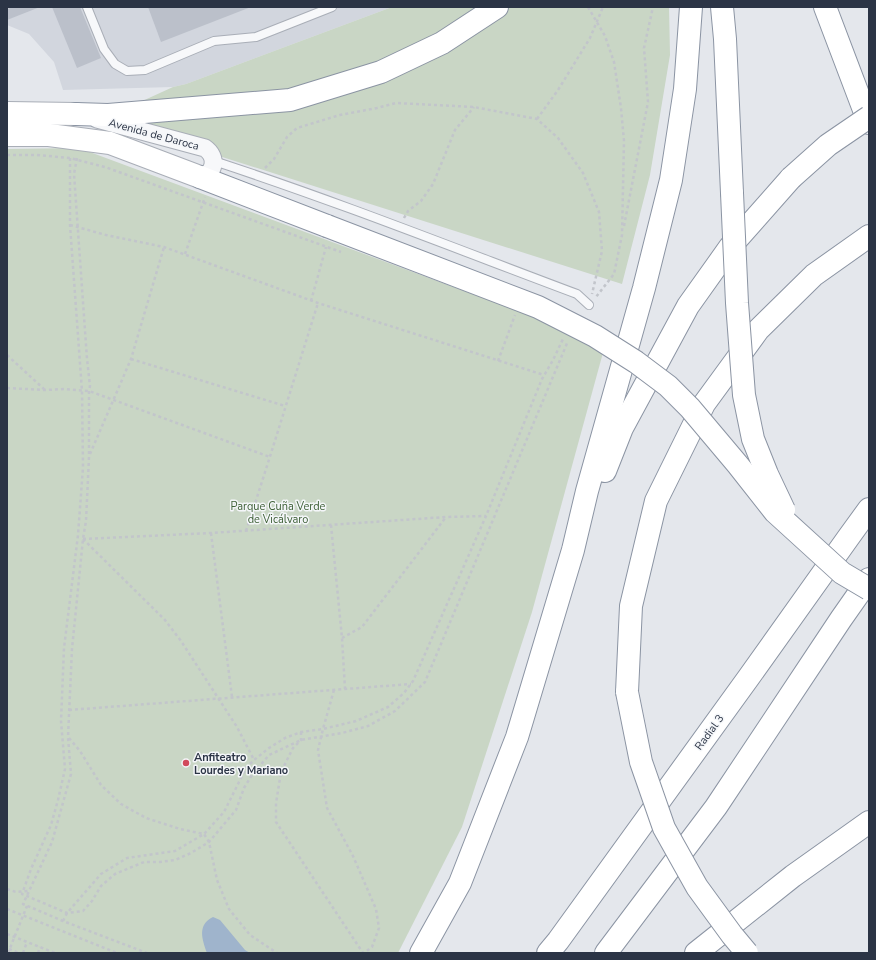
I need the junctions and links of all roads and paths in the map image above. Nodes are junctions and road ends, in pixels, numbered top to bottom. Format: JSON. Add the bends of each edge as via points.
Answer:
{"nodes":[{"id":1,"x":87,"y":7,"type":"edge"},
{"id":2,"x":332,"y":7,"type":"edge"},
{"id":3,"x":497,"y":7,"type":"edge"},
{"id":4,"x":588,"y":7,"type":"edge"},
{"id":5,"x":603,"y":7,"type":"edge"},
{"id":6,"x":653,"y":7,"type":"edge"},
{"id":7,"x":691,"y":7,"type":"edge"},
{"id":8,"x":722,"y":7,"type":"edge"},
{"id":9,"x":825,"y":7,"type":"edge"},
{"id":10,"x":597,"y":22,"type":"junction"},
{"id":11,"x":474,"y":107,"type":"junction"},
{"id":12,"x":7,"y":113,"type":"edge"},
{"id":13,"x":76,"y":114,"type":"junction"},
{"id":14,"x":869,"y":117,"type":"edge"},
{"id":15,"x":537,"y":119,"type":"junction"},
{"id":16,"x":869,"y":123,"type":"edge"},
{"id":17,"x":7,"y":135,"type":"edge"},
{"id":18,"x":7,"y":155,"type":"edge"},
{"id":19,"x":78,"y":155,"type":"dead end"},
{"id":20,"x":70,"y":158,"type":"junction"},
{"id":21,"x":77,"y":160,"type":"junction"},
{"id":22,"x":259,"y":176,"type":"junction"},
{"id":23,"x":206,"y":178,"type":"junction"},
{"id":24,"x":202,"y":202,"type":"junction"},
{"id":25,"x":70,"y":225,"type":"junction"},
{"id":26,"x":78,"y":227,"type":"junction"},
{"id":27,"x":399,"y":227,"type":"junction"},
{"id":28,"x":622,"y":235,"type":"junction"},
{"id":29,"x":869,"y":236,"type":"edge"},
{"id":30,"x":327,"y":237,"type":"junction"},
{"id":31,"x":164,"y":247,"type":"junction"},
{"id":32,"x":185,"y":254,"type":"junction"},
{"id":33,"x":311,"y":301,"type":"junction"},
{"id":34,"x":318,"y":303,"type":"junction"},
{"id":35,"x":589,"y":305,"type":"junction"},
{"id":36,"x":522,"y":317,"type":"dead end"},
{"id":37,"x":566,"y":333,"type":"dead end"},
{"id":38,"x":570,"y":335,"type":"dead end"},
{"id":39,"x":7,"y":355,"type":"edge"},
{"id":40,"x":131,"y":359,"type":"junction"},
{"id":41,"x":498,"y":361,"type":"junction"},
{"id":42,"x":544,"y":375,"type":"junction"},
{"id":43,"x":7,"y":388,"type":"edge"},
{"id":44,"x":45,"y":390,"type":"junction"},
{"id":45,"x":82,"y":391,"type":"junction"},
{"id":46,"x":89,"y":391,"type":"junction"},
{"id":47,"x":113,"y":400,"type":"junction"},
{"id":48,"x":285,"y":406,"type":"junction"},
{"id":49,"x":89,"y":457,"type":"junction"},
{"id":50,"x":270,"y":457,"type":"junction"},
{"id":51,"x":869,"y":509,"type":"edge"},
{"id":52,"x":486,"y":516,"type":"junction"},
{"id":53,"x":446,"y":517,"type":"junction"},
{"id":54,"x":331,"y":525,"type":"junction"},
{"id":55,"x":246,"y":531,"type":"junction"},
{"id":56,"x":211,"y":533,"type":"junction"},
{"id":57,"x":83,"y":539,"type":"junction"},
{"id":58,"x":806,"y":540,"type":"junction"},
{"id":59,"x":572,"y":550,"type":"junction"},
{"id":60,"x":869,"y":580,"type":"edge"},
{"id":61,"x":869,"y":589,"type":"edge"},
{"id":62,"x":342,"y":638,"type":"junction"},
{"id":63,"x":412,"y":684,"type":"junction"},
{"id":64,"x":334,"y":690,"type":"junction"},
{"id":65,"x":345,"y":690,"type":"junction"},
{"id":66,"x":218,"y":698,"type":"junction"},
{"id":67,"x":232,"y":698,"type":"junction"},
{"id":68,"x":69,"y":710,"type":"junction"},
{"id":69,"x":323,"y":729,"type":"junction"},
{"id":70,"x":301,"y":732,"type":"junction"},
{"id":71,"x":321,"y":736,"type":"junction"},
{"id":72,"x":68,"y":737,"type":"junction"},
{"id":73,"x":301,"y":740,"type":"junction"},
{"id":74,"x":254,"y":760,"type":"junction"},
{"id":75,"x":869,"y":822,"type":"edge"},
{"id":76,"x":204,"y":834,"type":"junction"},
{"id":77,"x":209,"y":842,"type":"junction"},
{"id":78,"x":7,"y":889,"type":"edge"},
{"id":79,"x":29,"y":891,"type":"junction"},
{"id":80,"x":22,"y":892,"type":"junction"},
{"id":81,"x":27,"y":896,"type":"junction"},
{"id":82,"x":27,"y":906,"type":"junction"},
{"id":83,"x":7,"y":909,"type":"edge"},
{"id":84,"x":67,"y":913,"type":"junction"},
{"id":85,"x":23,"y":916,"type":"junction"},
{"id":86,"x":63,"y":920,"type":"junction"},
{"id":87,"x":7,"y":934,"type":"edge"},
{"id":88,"x":14,"y":937,"type":"junction"},
{"id":89,"x":27,"y":942,"type":"junction"},
{"id":90,"x":40,"y":947,"type":"junction"},
{"id":91,"x":9,"y":949,"type":"junction"},
{"id":92,"x":8,"y":953,"type":"edge"},
{"id":93,"x":19,"y":953,"type":"edge"},
{"id":94,"x":23,"y":953,"type":"edge"},
{"id":95,"x":38,"y":953,"type":"edge"},
{"id":96,"x":54,"y":953,"type":"edge"},
{"id":97,"x":117,"y":953,"type":"edge"},
{"id":98,"x":147,"y":953,"type":"edge"},
{"id":99,"x":277,"y":953,"type":"edge"},
{"id":100,"x":364,"y":953,"type":"edge"},
{"id":101,"x":421,"y":953,"type":"edge"},
{"id":102,"x":548,"y":953,"type":"edge"},
{"id":103,"x":606,"y":953,"type":"edge"},
{"id":104,"x":696,"y":953,"type":"edge"},
{"id":105,"x":747,"y":953,"type":"edge"}],
"edges":[{"from":1,"to":2,"type":"lane","via":[[104,49],[115,64],[127,71],[145,70],[214,41],[256,37]]},
{"from":3,"to":13,"type":"main road","via":[[442,43],[381,72],[290,100],[108,115]]},
{"from":4,"to":10,"type":"path"},
{"from":5,"to":10,"type":"path"},
{"from":6,"to":28,"type":"path","via":[[644,48],[648,102]]},
{"from":7,"to":59,"type":"main road","via":[[685,89],[671,180]]},
{"from":8,"to":58,"type":"main road","bridge":true,"via":[[744,395],[753,439],[767,474],[782,508]]},
{"from":9,"to":16,"type":"main road"},
{"from":10,"to":15,"type":"path","via":[[558,90]]},
{"from":10,"to":28,"type":"path","via":[[614,62],[621,108],[624,141]]},
{"from":11,"to":15,"type":"path"},
{"from":11,"to":22,"type":"path","via":[[396,103],[340,115],[297,128],[287,137],[274,159]]},
{"from":11,"to":27,"type":"path","via":[[455,130],[433,184],[420,201],[408,211]]},
{"from":12,"to":13,"type":"main road","name":"Avenida de Daroca"},
{"from":13,"to":23,"type":"street","name":"Avenida de Daroca","via":[[205,148],[211,153]]},
{"from":14,"to":59,"type":"main road","bridge":true,"via":[[828,145],[791,178],[730,247],[688,306],[622,428]]},
{"from":15,"to":35,"type":"path","via":[[558,138],[583,172],[599,212],[602,251]]},
{"from":17,"to":23,"type":"main road","name":"Avenida de Daroca","via":[[49,135],[110,142]]},
{"from":18,"to":20,"type":"path"},
{"from":19,"to":21,"type":"path"},
{"from":20,"to":21,"type":"path"},
{"from":20,"to":25,"type":"path"},
{"from":21,"to":24,"type":"path","via":[[105,167]]},
{"from":21,"to":26,"type":"path","via":[[74,174]]},
{"from":22,"to":23,"type":"lane"},
{"from":22,"to":27,"type":"lane"},
{"from":23,"to":24,"type":"path"},
{"from":23,"to":30,"type":"main road"},
{"from":24,"to":30,"type":"path"},
{"from":24,"to":32,"type":"path"},
{"from":25,"to":26,"type":"path"},
{"from":25,"to":45,"type":"path"},
{"from":26,"to":31,"type":"path"},
{"from":26,"to":46,"type":"path"},
{"from":27,"to":35,"type":"lane","via":[[577,294]]},
{"from":28,"to":35,"type":"path","via":[[614,274]]},
{"from":29,"to":105,"type":"main road","bridge":true,"via":[[814,275],[758,330],[704,404],[656,501],[631,606],[627,692],[641,762],[664,828],[697,887]]},
{"from":30,"to":33,"type":"path"},
{"from":30,"to":58,"type":"main road","bridge":true,"via":[[538,307],[595,336],[668,386],[738,465],[774,512]]},
{"from":31,"to":32,"type":"path"},
{"from":31,"to":40,"type":"path"},
{"from":32,"to":33,"type":"path"},
{"from":33,"to":34,"type":"path"},
{"from":34,"to":41,"type":"path"},
{"from":34,"to":48,"type":"path"},
{"from":36,"to":41,"type":"path","via":[[515,315]]},
{"from":37,"to":42,"type":"path"},
{"from":38,"to":71,"type":"path","via":[[425,682],[395,711],[368,726]]},
{"from":39,"to":44,"type":"path"},
{"from":40,"to":47,"type":"path"},
{"from":40,"to":48,"type":"path"},
{"from":41,"to":42,"type":"path"},
{"from":42,"to":52,"type":"path"},
{"from":43,"to":44,"type":"path"},
{"from":44,"to":45,"type":"path"},
{"from":45,"to":46,"type":"path"},
{"from":45,"to":80,"type":"path","via":[[82,482],[64,648],[62,721],[65,769],[51,825]]},
{"from":46,"to":47,"type":"path"},
{"from":46,"to":49,"type":"path"},
{"from":47,"to":49,"type":"path"},
{"from":47,"to":50,"type":"path"},
{"from":48,"to":50,"type":"path"},
{"from":49,"to":57,"type":"path"},
{"from":50,"to":55,"type":"path"},
{"from":51,"to":102,"type":"main road","name":"Radial 3"},
{"from":52,"to":53,"type":"path"},
{"from":52,"to":63,"type":"path"},
{"from":53,"to":54,"type":"path"},
{"from":53,"to":62,"type":"path","via":[[362,627]]},
{"from":54,"to":55,"type":"path"},
{"from":54,"to":62,"type":"path"},
{"from":55,"to":56,"type":"path"},
{"from":56,"to":57,"type":"path"},
{"from":56,"to":67,"type":"path"},
{"from":57,"to":66,"type":"path","via":[[165,620]]},
{"from":57,"to":68,"type":"path"},
{"from":58,"to":61,"type":"main road","bridge":true,"via":[[842,573]]},
{"from":59,"to":101,"type":"main road","via":[[517,737],[460,882]]},
{"from":60,"to":103,"type":"main road","via":[[716,807]]},
{"from":62,"to":65,"type":"path"},
{"from":63,"to":65,"type":"path"},
{"from":63,"to":69,"type":"path","via":[[388,707],[356,722]]},
{"from":64,"to":65,"type":"path"},
{"from":64,"to":67,"type":"path"},
{"from":64,"to":69,"type":"path"},
{"from":66,"to":67,"type":"path"},
{"from":66,"to":68,"type":"path"},
{"from":66,"to":74,"type":"path"},
{"from":68,"to":72,"type":"path"},
{"from":69,"to":70,"type":"path"},
{"from":69,"to":71,"type":"path"},
{"from":70,"to":73,"type":"path"},
{"from":70,"to":74,"type":"path","via":[[285,738]]},
{"from":71,"to":73,"type":"path"},
{"from":71,"to":100,"type":"path","via":[[318,750],[327,808],[353,856],[376,909],[379,928],[372,947]]},
{"from":72,"to":76,"type":"path","via":[[101,785],[121,804],[146,818]]},
{"from":72,"to":79,"type":"path","via":[[71,774],[52,842]]},
{"from":73,"to":77,"type":"path","via":[[269,755],[244,788],[236,810]]},
{"from":73,"to":100,"type":"path","via":[[293,748],[281,772],[276,822]]},
{"from":74,"to":76,"type":"path","via":[[246,768],[224,812]]},
{"from":75,"to":104,"type":"main road","via":[[793,876]]},
{"from":76,"to":77,"type":"path"},
{"from":76,"to":84,"type":"path","via":[[175,851],[127,858],[101,874]]},
{"from":77,"to":84,"type":"path","via":[[175,860],[144,862],[115,874],[101,886],[83,911]]},
{"from":77,"to":99,"type":"path","via":[[217,880],[229,909],[250,935]]},
{"from":78,"to":80,"type":"path"},
{"from":79,"to":80,"type":"path"},
{"from":79,"to":81,"type":"path"},
{"from":80,"to":81,"type":"path"},
{"from":81,"to":82,"type":"path","via":[[23,904]]},
{"from":81,"to":84,"type":"path"},
{"from":82,"to":85,"type":"path"},
{"from":82,"to":86,"type":"path"},
{"from":83,"to":85,"type":"path"},
{"from":84,"to":86,"type":"path"},
{"from":85,"to":88,"type":"path"},
{"from":85,"to":97,"type":"path"},
{"from":86,"to":98,"type":"path"},
{"from":87,"to":88,"type":"path"},
{"from":88,"to":89,"type":"path"},
{"from":88,"to":91,"type":"path"},
{"from":89,"to":90,"type":"path"},
{"from":89,"to":94,"type":"path"},
{"from":90,"to":95,"type":"path"},
{"from":90,"to":96,"type":"path"},
{"from":91,"to":92,"type":"path"},
{"from":91,"to":93,"type":"path"}]}
